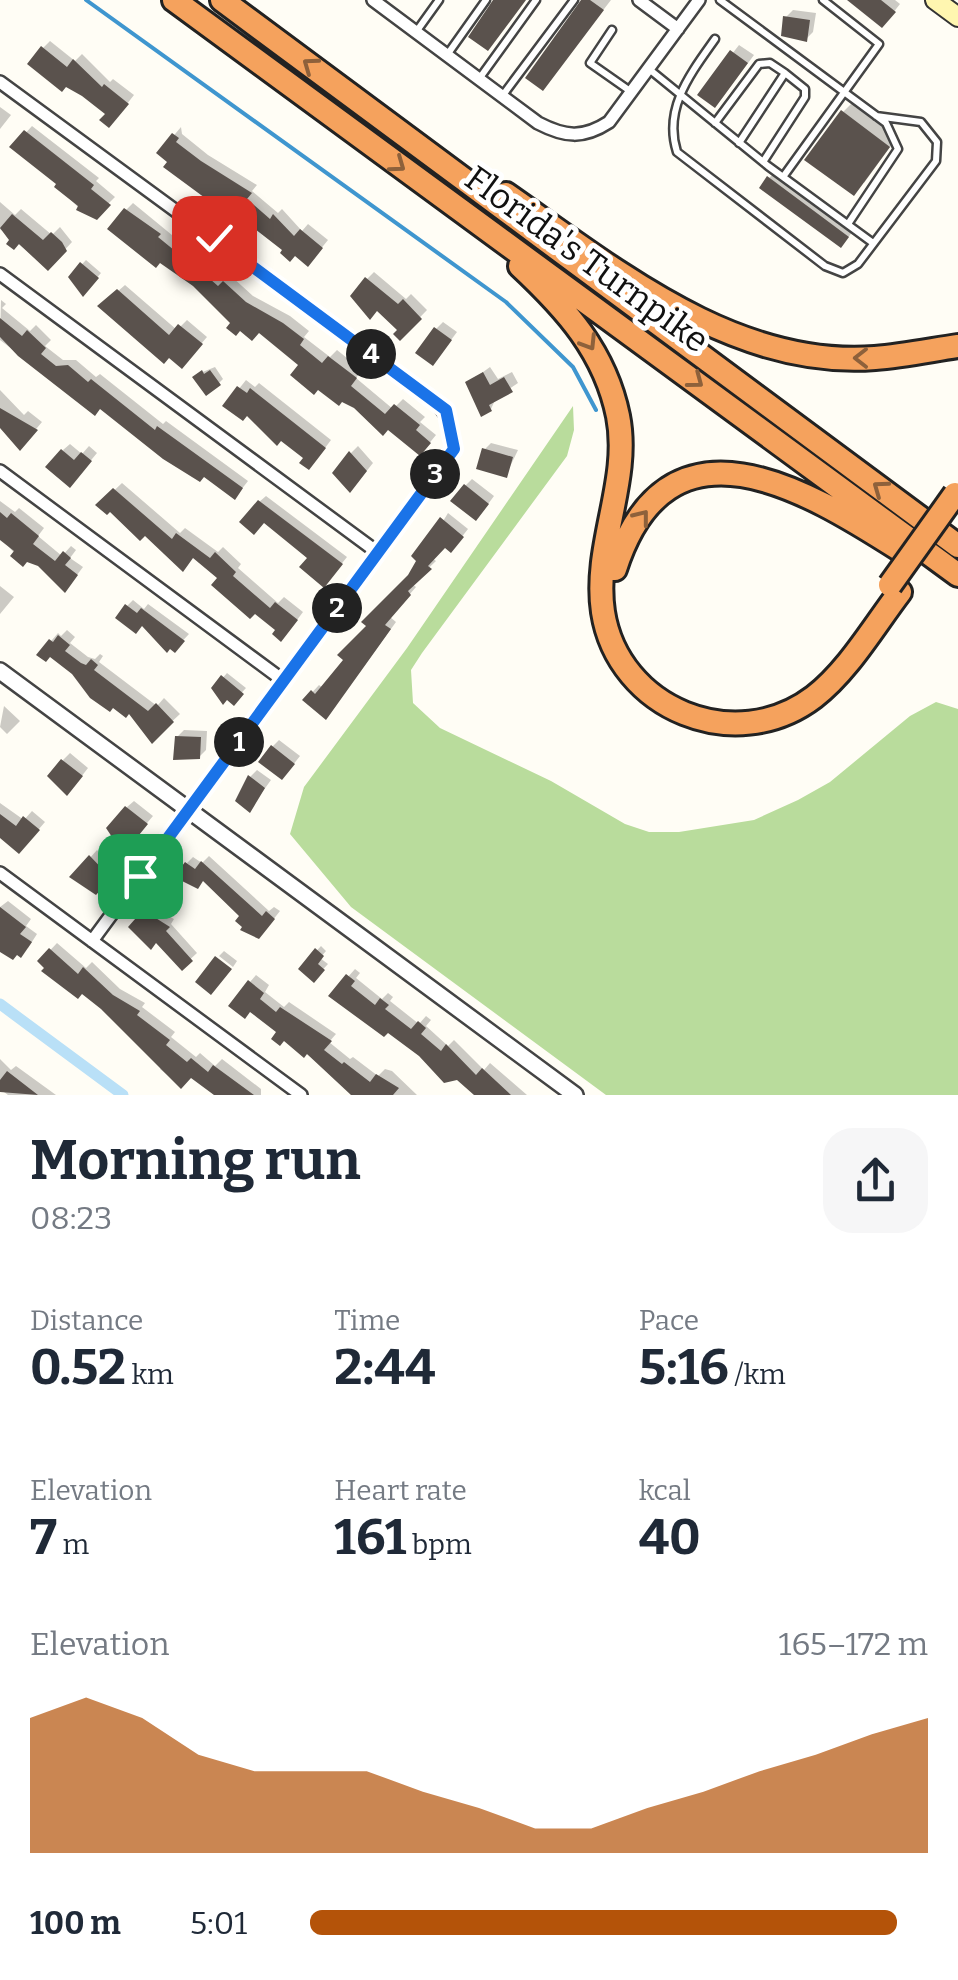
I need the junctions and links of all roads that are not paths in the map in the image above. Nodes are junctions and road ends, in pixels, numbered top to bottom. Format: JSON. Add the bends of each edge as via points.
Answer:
{"nodes":[{"id":1,"x":174,"y":0,"type":"edge"},
{"id":2,"x":222,"y":0,"type":"edge"},
{"id":3,"x":439,"y":0,"type":"edge"},
{"id":4,"x":486,"y":0,"type":"edge"},
{"id":5,"x":536,"y":0,"type":"edge"},
{"id":6,"x":574,"y":0,"type":"edge"},
{"id":7,"x":639,"y":0,"type":"edge"},
{"id":8,"x":700,"y":0,"type":"edge"},
{"id":9,"x":720,"y":0,"type":"edge"},
{"id":10,"x":823,"y":0,"type":"edge"},
{"id":11,"x":935,"y":0,"type":"edge"},
{"id":12,"x":379,"y":2,"type":"edge"},
{"id":13,"x":958,"y":17,"type":"edge"},
{"id":14,"x":678,"y":28,"type":"junction"},
{"id":15,"x":612,"y":30,"type":"dead end"},
{"id":16,"x":416,"y":32,"type":"junction"},
{"id":17,"x":716,"y":39,"type":"dead end"},
{"id":18,"x":447,"y":55,"type":"junction"},
{"id":19,"x":648,"y":68,"type":"junction"},
{"id":20,"x":785,"y":74,"type":"junction"},
{"id":21,"x":479,"y":79,"type":"junction"},
{"id":22,"x":0,"y":82,"type":"edge"},
{"id":23,"x":342,"y":89,"type":"junction"},
{"id":24,"x":631,"y":92,"type":"junction"},
{"id":25,"x":844,"y":92,"type":"junction"},
{"id":26,"x":678,"y":93,"type":"junction"},
{"id":27,"x":502,"y":96,"type":"junction"},
{"id":28,"x":876,"y":116,"type":"junction"},
{"id":29,"x":715,"y":124,"type":"junction"},
{"id":30,"x":738,"y":143,"type":"junction"},
{"id":31,"x":762,"y":162,"type":"junction"},
{"id":32,"x":783,"y":177,"type":"junction"},
{"id":33,"x":474,"y":222,"type":"junction"},
{"id":34,"x":848,"y":224,"type":"junction"},
{"id":35,"x":874,"y":243,"type":"junction"},
{"id":36,"x":0,"y":274,"type":"edge"},
{"id":37,"x":958,"y":346,"type":"edge"},
{"id":38,"x":0,"y":471,"type":"edge"},
{"id":39,"x":957,"y":499,"type":"edge"},
{"id":40,"x":958,"y":546,"type":"edge"},
{"id":41,"x":377,"y":552,"type":"junction"},
{"id":42,"x":958,"y":576,"type":"edge"},
{"id":43,"x":958,"y":587,"type":"edge"},
{"id":44,"x":895,"y":588,"type":"junction"},
{"id":45,"x":0,"y":671,"type":"edge"},
{"id":46,"x":284,"y":681,"type":"junction"},
{"id":47,"x":189,"y":810,"type":"junction"},
{"id":48,"x":0,"y":872,"type":"edge"},
{"id":49,"x":92,"y":941,"type":"junction"},
{"id":50,"x":301,"y":1095,"type":"edge"},
{"id":51,"x":575,"y":1095,"type":"edge"}],
"edges":[{"from":1,"to":33,"type":"highway","name":"Florida's Turnpike","one_way":true},
{"from":23,"to":2,"type":"highway","name":"Florida's Turnpike","one_way":true},
{"from":3,"to":16,"type":"lane"},
{"from":4,"to":18,"type":"lane"},
{"from":5,"to":21,"type":"lane"},
{"from":6,"to":27,"type":"lane"},
{"from":7,"to":14,"type":"street"},
{"from":8,"to":14,"type":"street"},
{"from":9,"to":25,"type":"lane"},
{"from":10,"to":25,"type":"lane","via":[[880,44]]},
{"from":11,"to":13,"type":"main road"},
{"from":12,"to":16,"type":"street"},
{"from":14,"to":19,"type":"street"},
{"from":15,"to":24,"type":"lane","via":[[590,62]]},
{"from":16,"to":18,"type":"street"},
{"from":17,"to":26,"type":"lane"},
{"from":18,"to":21,"type":"street"},
{"from":19,"to":24,"type":"street"},
{"from":19,"to":26,"type":"lane"},
{"from":20,"to":29,"type":"lane","via":[[760,64]]},
{"from":20,"to":30,"type":"lane"},
{"from":20,"to":31,"type":"lane","via":[[806,93]]},
{"from":21,"to":27,"type":"street"},
{"from":22,"to":41,"type":"street","via":[[446,410],[454,449]]},
{"from":37,"to":23,"type":"highway","one_way":true,"via":[[855,358],[812,355],[726,331],[644,290],[405,124]]},
{"from":40,"to":23,"type":"highway","name":"Florida's Turnpike","one_way":true},
{"from":24,"to":27,"type":"street","via":[[609,122],[589,135],[561,135]]},
{"from":25,"to":28,"type":"lane"},
{"from":25,"to":32,"type":"lane"},
{"from":26,"to":29,"type":"lane"},
{"from":26,"to":35,"type":"lane","via":[[676,152],[728,196],[843,272]]},
{"from":28,"to":34,"type":"lane","via":[[898,148]]},
{"from":28,"to":35,"type":"lane","via":[[921,122],[936,142],[936,161]]},
{"from":29,"to":30,"type":"lane"},
{"from":30,"to":31,"type":"lane"},
{"from":31,"to":32,"type":"lane"},
{"from":32,"to":34,"type":"lane"},
{"from":33,"to":42,"type":"highway","name":"Florida's Turnpike","one_way":true},
{"from":33,"to":44,"type":"highway","one_way":true,"via":[[574,320],[607,376],[622,451],[602,608],[625,668],[648,694],[718,724],[789,712],[833,678]]},
{"from":34,"to":35,"type":"lane"},
{"from":36,"to":41,"type":"street"},
{"from":38,"to":46,"type":"street"},
{"from":39,"to":44,"type":"highway","bridge":true},
{"from":41,"to":46,"type":"street"},
{"from":44,"to":43,"type":"highway","one_way":true,"via":[[802,691],[748,712],[710,710],[656,684],[620,634],[612,600],[613,575],[637,519],[674,488],[729,472],[809,495]]},
{"from":45,"to":47,"type":"street"},
{"from":46,"to":47,"type":"street"},
{"from":47,"to":49,"type":"street"},
{"from":47,"to":51,"type":"street"},
{"from":48,"to":49,"type":"street"},
{"from":49,"to":50,"type":"street"}]}
